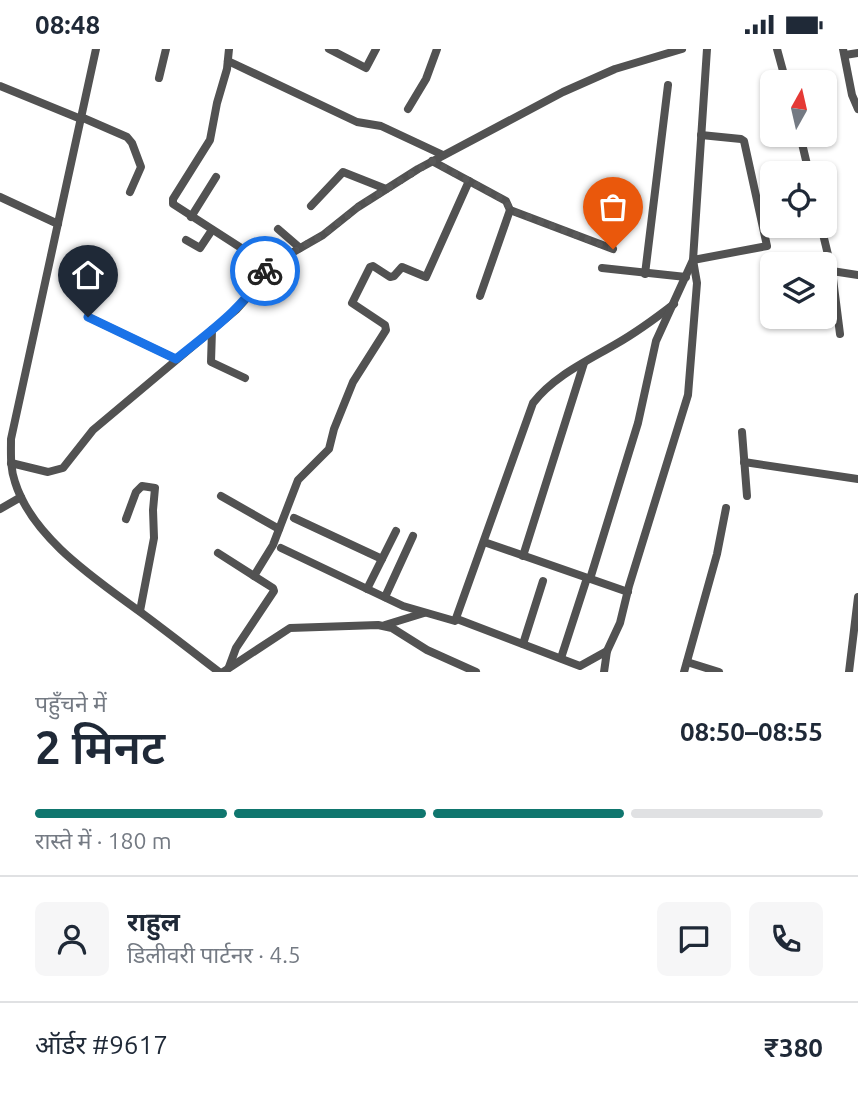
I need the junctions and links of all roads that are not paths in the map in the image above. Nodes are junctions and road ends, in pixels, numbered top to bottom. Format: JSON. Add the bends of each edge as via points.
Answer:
{"nodes":[{"id":1,"x":96,"y":49,"type":"edge"},
{"id":2,"x":166,"y":49,"type":"edge"},
{"id":3,"x":229,"y":49,"type":"edge"},
{"id":4,"x":376,"y":49,"type":"edge"},
{"id":5,"x":437,"y":49,"type":"edge"},
{"id":6,"x":682,"y":49,"type":"edge"},
{"id":7,"x":707,"y":49,"type":"edge"},
{"id":8,"x":777,"y":49,"type":"edge"},
{"id":9,"x":333,"y":50,"type":"edge"},
{"id":10,"x":844,"y":52,"type":"edge"},
{"id":11,"x":858,"y":53,"type":"edge"},
{"id":12,"x":228,"y":61,"type":"junction"},
{"id":13,"x":783,"y":70,"type":"edge"},
{"id":14,"x":159,"y":78,"type":"dead end"},
{"id":15,"x":668,"y":85,"type":"dead end"},
{"id":16,"x":0,"y":86,"type":"edge"},
{"id":17,"x":408,"y":109,"type":"dead end"},
{"id":18,"x":858,"y":109,"type":"edge"},
{"id":19,"x":81,"y":118,"type":"junction"},
{"id":20,"x":701,"y":135,"type":"junction"},
{"id":21,"x":443,"y":155,"type":"junction"},
{"id":22,"x":432,"y":161,"type":"junction"},
{"id":23,"x":216,"y":177,"type":"dead end"},
{"id":24,"x":470,"y":181,"type":"junction"},
{"id":25,"x":386,"y":189,"type":"junction"},
{"id":26,"x":130,"y":191,"type":"dead end"},
{"id":27,"x":0,"y":197,"type":"edge"},
{"id":28,"x":311,"y":207,"type":"dead end"},
{"id":29,"x":510,"y":210,"type":"junction"},
{"id":30,"x":191,"y":217,"type":"junction"},
{"id":31,"x":58,"y":224,"type":"junction"},
{"id":32,"x":278,"y":229,"type":"dead end"},
{"id":33,"x":212,"y":230,"type":"junction"},
{"id":34,"x":186,"y":240,"type":"dead end"},
{"id":35,"x":300,"y":248,"type":"junction"},
{"id":36,"x":613,"y":249,"type":"dead end"},
{"id":37,"x":693,"y":260,"type":"junction"},
{"id":38,"x":269,"y":265,"type":"junction"},
{"id":39,"x":602,"y":268,"type":"dead end"},
{"id":40,"x":837,"y":272,"type":"edge"},
{"id":41,"x":645,"y":274,"type":"junction"},
{"id":42,"x":858,"y":275,"type":"edge"},
{"id":43,"x":686,"y":277,"type":"junction"},
{"id":44,"x":480,"y":296,"type":"dead end"},
{"id":45,"x":674,"y":304,"type":"junction"},
{"id":46,"x":837,"y":310,"type":"edge"},
{"id":47,"x":88,"y":317,"type":"dead end"},
{"id":48,"x":212,"y":330,"type":"junction"},
{"id":49,"x":840,"y":334,"type":"dead end"},
{"id":50,"x":176,"y":359,"type":"junction"},
{"id":51,"x":584,"y":363,"type":"junction"},
{"id":52,"x":245,"y":378,"type":"dead end"},
{"id":53,"x":742,"y":432,"type":"dead end"},
{"id":54,"x":744,"y":462,"type":"junction"},
{"id":55,"x":11,"y":463,"type":"junction"},
{"id":56,"x":858,"y":479,"type":"edge"},
{"id":57,"x":221,"y":496,"type":"dead end"},
{"id":58,"x":747,"y":496,"type":"dead end"},
{"id":59,"x":21,"y":497,"type":"junction"},
{"id":60,"x":726,"y":507,"type":"dead end"},
{"id":61,"x":0,"y":509,"type":"edge"},
{"id":62,"x":126,"y":519,"type":"dead end"},
{"id":63,"x":294,"y":519,"type":"dead end"},
{"id":64,"x":279,"y":529,"type":"junction"},
{"id":65,"x":396,"y":531,"type":"dead end"},
{"id":66,"x":413,"y":536,"type":"dead end"},
{"id":67,"x":484,"y":542,"type":"junction"},
{"id":68,"x":281,"y":548,"type":"dead end"},
{"id":69,"x":218,"y":553,"type":"dead end"},
{"id":70,"x":523,"y":556,"type":"junction"},
{"id":71,"x":382,"y":559,"type":"junction"},
{"id":72,"x":254,"y":576,"type":"junction"},
{"id":73,"x":589,"y":579,"type":"junction"},
{"id":74,"x":543,"y":581,"type":"dead end"},
{"id":75,"x":368,"y":589,"type":"junction"},
{"id":76,"x":628,"y":592,"type":"junction"},
{"id":77,"x":385,"y":597,"type":"junction"},
{"id":78,"x":858,"y":597,"type":"edge"},
{"id":79,"x":139,"y":611,"type":"junction"},
{"id":80,"x":424,"y":613,"type":"junction"},
{"id":81,"x":457,"y":619,"type":"junction"},
{"id":82,"x":385,"y":625,"type":"junction"},
{"id":83,"x":523,"y":644,"type":"junction"},
{"id":84,"x":607,"y":651,"type":"junction"},
{"id":85,"x":561,"y":658,"type":"junction"},
{"id":86,"x":687,"y":662,"type":"junction"},
{"id":87,"x":224,"y":671,"type":"edge"},
{"id":88,"x":476,"y":672,"type":"edge"},
{"id":89,"x":604,"y":672,"type":"edge"},
{"id":90,"x":684,"y":672,"type":"edge"},
{"id":91,"x":719,"y":672,"type":"edge"},
{"id":92,"x":849,"y":672,"type":"edge"}],
"edges":[{"from":1,"to":19,"type":"street"},
{"from":2,"to":14,"type":"street"},
{"from":3,"to":12,"type":"street"},
{"from":4,"to":9,"type":"street","via":[[366,68]]},
{"from":5,"to":17,"type":"street","via":[[424,84]]},
{"from":6,"to":21,"type":"street","via":[[615,69]]},
{"from":7,"to":20,"type":"street"},
{"from":8,"to":13,"type":"street"},
{"from":10,"to":11,"type":"street"},
{"from":10,"to":18,"type":"street"},
{"from":12,"to":21,"type":"street","via":[[357,122],[381,126]]},
{"from":12,"to":30,"type":"street","via":[[210,140],[173,199]]},
{"from":15,"to":41,"type":"street"},
{"from":16,"to":19,"type":"street"},
{"from":19,"to":26,"type":"street","via":[[132,143],[141,165]]},
{"from":19,"to":31,"type":"street"},
{"from":20,"to":37,"type":"street"},
{"from":20,"to":37,"type":"street","via":[[744,141],[768,244]]},
{"from":21,"to":22,"type":"street"},
{"from":22,"to":24,"type":"street"},
{"from":22,"to":25,"type":"street"},
{"from":23,"to":30,"type":"street"},
{"from":24,"to":29,"type":"street","via":[[506,201]]},
{"from":24,"to":64,"type":"street","via":[[426,277],[402,267],[390,277],[369,267],[352,303],[385,324],[386,330],[353,382],[329,449],[295,485]]},
{"from":25,"to":28,"type":"street","via":[[343,172]]},
{"from":25,"to":35,"type":"street"},
{"from":27,"to":31,"type":"street"},
{"from":29,"to":36,"type":"street"},
{"from":29,"to":44,"type":"street"},
{"from":30,"to":33,"type":"street"},
{"from":31,"to":55,"type":"street","via":[[12,439]]},
{"from":32,"to":35,"type":"street"},
{"from":33,"to":34,"type":"street","via":[[200,248]]},
{"from":33,"to":38,"type":"street"},
{"from":35,"to":38,"type":"street"},
{"from":37,"to":43,"type":"street"},
{"from":37,"to":76,"type":"street","via":[[697,283],[688,395]]},
{"from":38,"to":48,"type":"street","via":[[255,289]]},
{"from":39,"to":41,"type":"street"},
{"from":40,"to":42,"type":"street"},
{"from":41,"to":43,"type":"street"},
{"from":43,"to":45,"type":"street"},
{"from":45,"to":51,"type":"street"},
{"from":45,"to":73,"type":"street","via":[[656,341],[638,423]]},
{"from":46,"to":49,"type":"street"},
{"from":47,"to":50,"type":"street"},
{"from":48,"to":50,"type":"street"},
{"from":48,"to":52,"type":"street","via":[[211,362]]},
{"from":50,"to":55,"type":"street","via":[[93,431],[63,468],[48,472]]},
{"from":51,"to":67,"type":"street","via":[[544,389],[533,403]]},
{"from":51,"to":70,"type":"street"},
{"from":53,"to":54,"type":"street"},
{"from":54,"to":56,"type":"street"},
{"from":54,"to":58,"type":"street"},
{"from":55,"to":59,"type":"street"},
{"from":57,"to":64,"type":"street"},
{"from":59,"to":61,"type":"street"},
{"from":59,"to":79,"type":"street","via":[[41,527],[75,563]]},
{"from":60,"to":86,"type":"street"},
{"from":62,"to":79,"type":"street","via":[[137,489],[155,488],[154,538]]},
{"from":63,"to":71,"type":"street"},
{"from":64,"to":72,"type":"street"},
{"from":65,"to":71,"type":"street"},
{"from":66,"to":77,"type":"street"},
{"from":67,"to":70,"type":"street"},
{"from":67,"to":81,"type":"street"},
{"from":68,"to":75,"type":"street"},
{"from":69,"to":72,"type":"street"},
{"from":70,"to":73,"type":"street"},
{"from":71,"to":75,"type":"street"},
{"from":72,"to":87,"type":"street","via":[[273,588],[274,595]]},
{"from":73,"to":76,"type":"street"},
{"from":73,"to":85,"type":"street"},
{"from":74,"to":83,"type":"street"},
{"from":75,"to":77,"type":"street"},
{"from":76,"to":84,"type":"street","via":[[621,623]]},
{"from":77,"to":80,"type":"street"},
{"from":78,"to":92,"type":"street"},
{"from":79,"to":87,"type":"street"},
{"from":80,"to":81,"type":"street"},
{"from":80,"to":82,"type":"street"},
{"from":81,"to":83,"type":"street"},
{"from":82,"to":87,"type":"street","via":[[290,628]]},
{"from":82,"to":88,"type":"street"},
{"from":83,"to":85,"type":"street"},
{"from":84,"to":85,"type":"street","via":[[580,666]]},
{"from":84,"to":89,"type":"street"},
{"from":86,"to":90,"type":"street"},
{"from":86,"to":91,"type":"street"}]}
